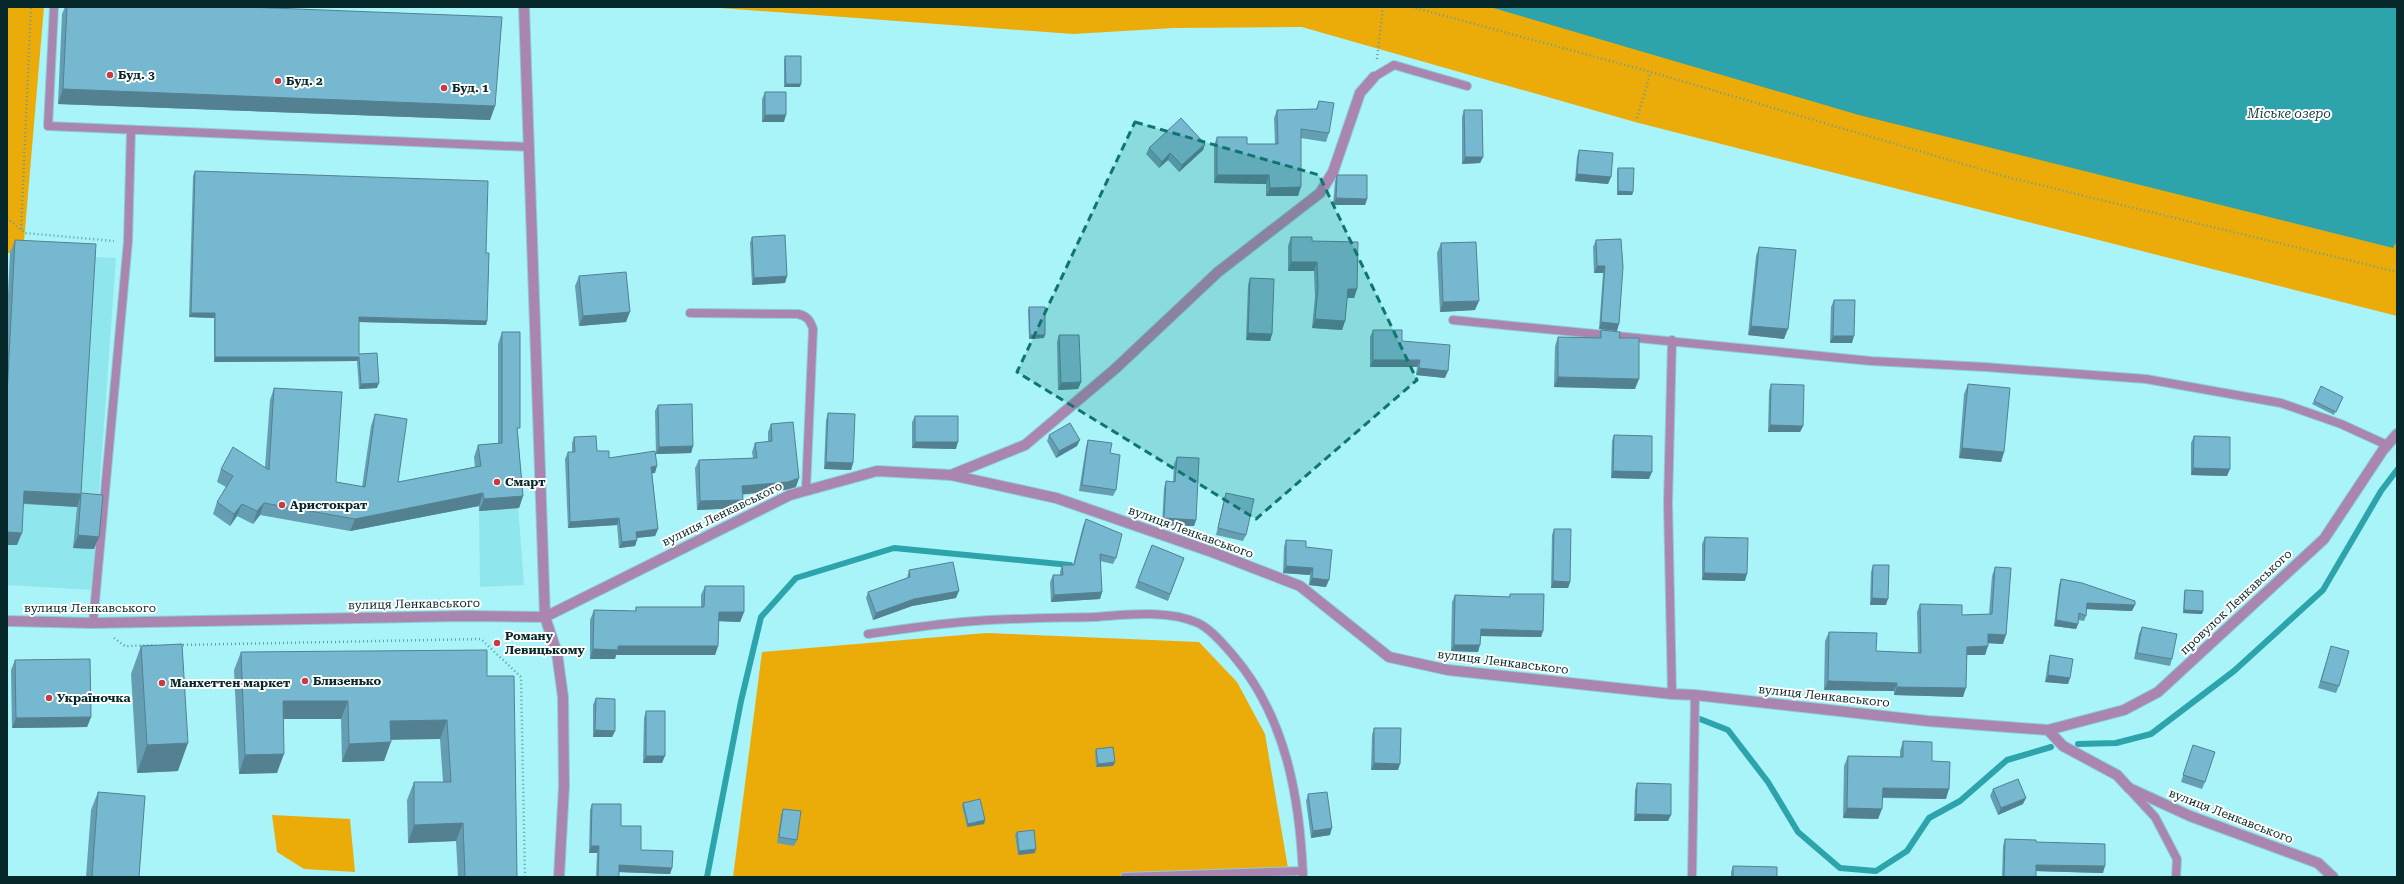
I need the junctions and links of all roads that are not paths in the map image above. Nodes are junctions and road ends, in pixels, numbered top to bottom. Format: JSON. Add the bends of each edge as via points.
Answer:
{"nodes":[{"id":1,"x":54,"y":7,"type":"edge"},
{"id":2,"x":524,"y":7,"type":"edge"},
{"id":3,"x":1374,"y":77,"type":"joint"},
{"id":4,"x":1467,"y":86,"type":"dead end"},
{"id":5,"x":131,"y":130,"type":"junction"},
{"id":6,"x":529,"y":147,"type":"junction"},
{"id":7,"x":690,"y":313,"type":"dead end"},
{"id":8,"x":1453,"y":320,"type":"dead end"},
{"id":9,"x":1672,"y":340,"type":"junction"},
{"id":10,"x":2397,"y":434,"type":"edge"},
{"id":11,"x":2387,"y":445,"type":"junction"},
{"id":12,"x":952,"y":475,"type":"junction"},
{"id":13,"x":806,"y":490,"type":"junction"},
{"id":14,"x":546,"y":618,"type":"junction"},
{"id":15,"x":7,"y":621,"type":"edge"},
{"id":16,"x":93,"y":623,"type":"junction"},
{"id":17,"x":868,"y":634,"type":"dead end"},
{"id":18,"x":1672,"y":694,"type":"junction"},
{"id":19,"x":1695,"y":695,"type":"junction"},
{"id":20,"x":2048,"y":730,"type":"junction"},
{"id":21,"x":2128,"y":788,"type":"junction"},
{"id":22,"x":1303,"y":874,"type":"edge"},
{"id":23,"x":559,"y":877,"type":"edge"},
{"id":24,"x":1125,"y":877,"type":"edge"},
{"id":25,"x":1692,"y":877,"type":"edge"},
{"id":26,"x":2176,"y":877,"type":"edge"},
{"id":27,"x":2333,"y":877,"type":"edge"}],
"edges":[{"from":1,"to":5,"type":"lane","via":[[48,126]]},
{"from":2,"to":6,"type":"street"},
{"from":3,"to":4,"type":"lane","via":[[1394,65]]},
{"from":3,"to":12,"type":"street","via":[[1360,93],[1333,172],[1320,193],[1218,272],[1115,369],[1024,445]]},
{"from":5,"to":6,"type":"lane"},
{"from":5,"to":16,"type":"lane","via":[[128,242]]},
{"from":6,"to":14,"type":"street"},
{"from":7,"to":13,"type":"lane","via":[[798,314],[811,322],[813,329]]},
{"from":8,"to":9,"type":"lane"},
{"from":9,"to":11,"type":"lane","via":[[1871,361],[2146,380],[2281,403],[2341,424]]},
{"from":9,"to":18,"type":"lane","via":[[1668,503]]},
{"from":10,"to":11,"type":"street","name":"провулок Ленкавського"},
{"from":11,"to":20,"type":"street","name":"провулок Ленкавського","via":[[2324,540],[2158,692],[2124,710]]},
{"from":12,"to":13,"type":"street","name":"вулиця Ленкавського","via":[[877,470]]},
{"from":12,"to":18,"type":"street","name":"вулиця Ленкавського","via":[[1056,498],[1300,586],[1389,657],[1448,670]]},
{"from":13,"to":14,"type":"street","name":"вулиця Ленкавського","via":[[790,495]]},
{"from":14,"to":16,"type":"street","name":"вулиця Ленкавського","via":[[465,616]]},
{"from":14,"to":23,"type":"street","via":[[557,653],[563,698],[564,786]]},
{"from":15,"to":16,"type":"street","name":"вулиця Ленкавського"},
{"from":17,"to":22,"type":"lane","via":[[975,621],[1107,616],[1170,616],[1200,624],[1242,665],[1258,689],[1273,720],[1287,758],[1294,790],[1302,838]]},
{"from":18,"to":19,"type":"street","name":"вулиця Ленкавського"},
{"from":19,"to":20,"type":"street","name":"вулиця Ленкавського","via":[[1928,721]]},
{"from":19,"to":25,"type":"lane"},
{"from":20,"to":21,"type":"street","name":"вулиця Ленкавського","via":[[2064,746],[2117,775]]},
{"from":21,"to":26,"type":"lane","via":[[2155,817],[2177,859]]},
{"from":21,"to":27,"type":"street","name":"вулиця Ленкавського","via":[[2190,816],[2318,863]]},
{"from":22,"to":24,"type":"lane"}]}
